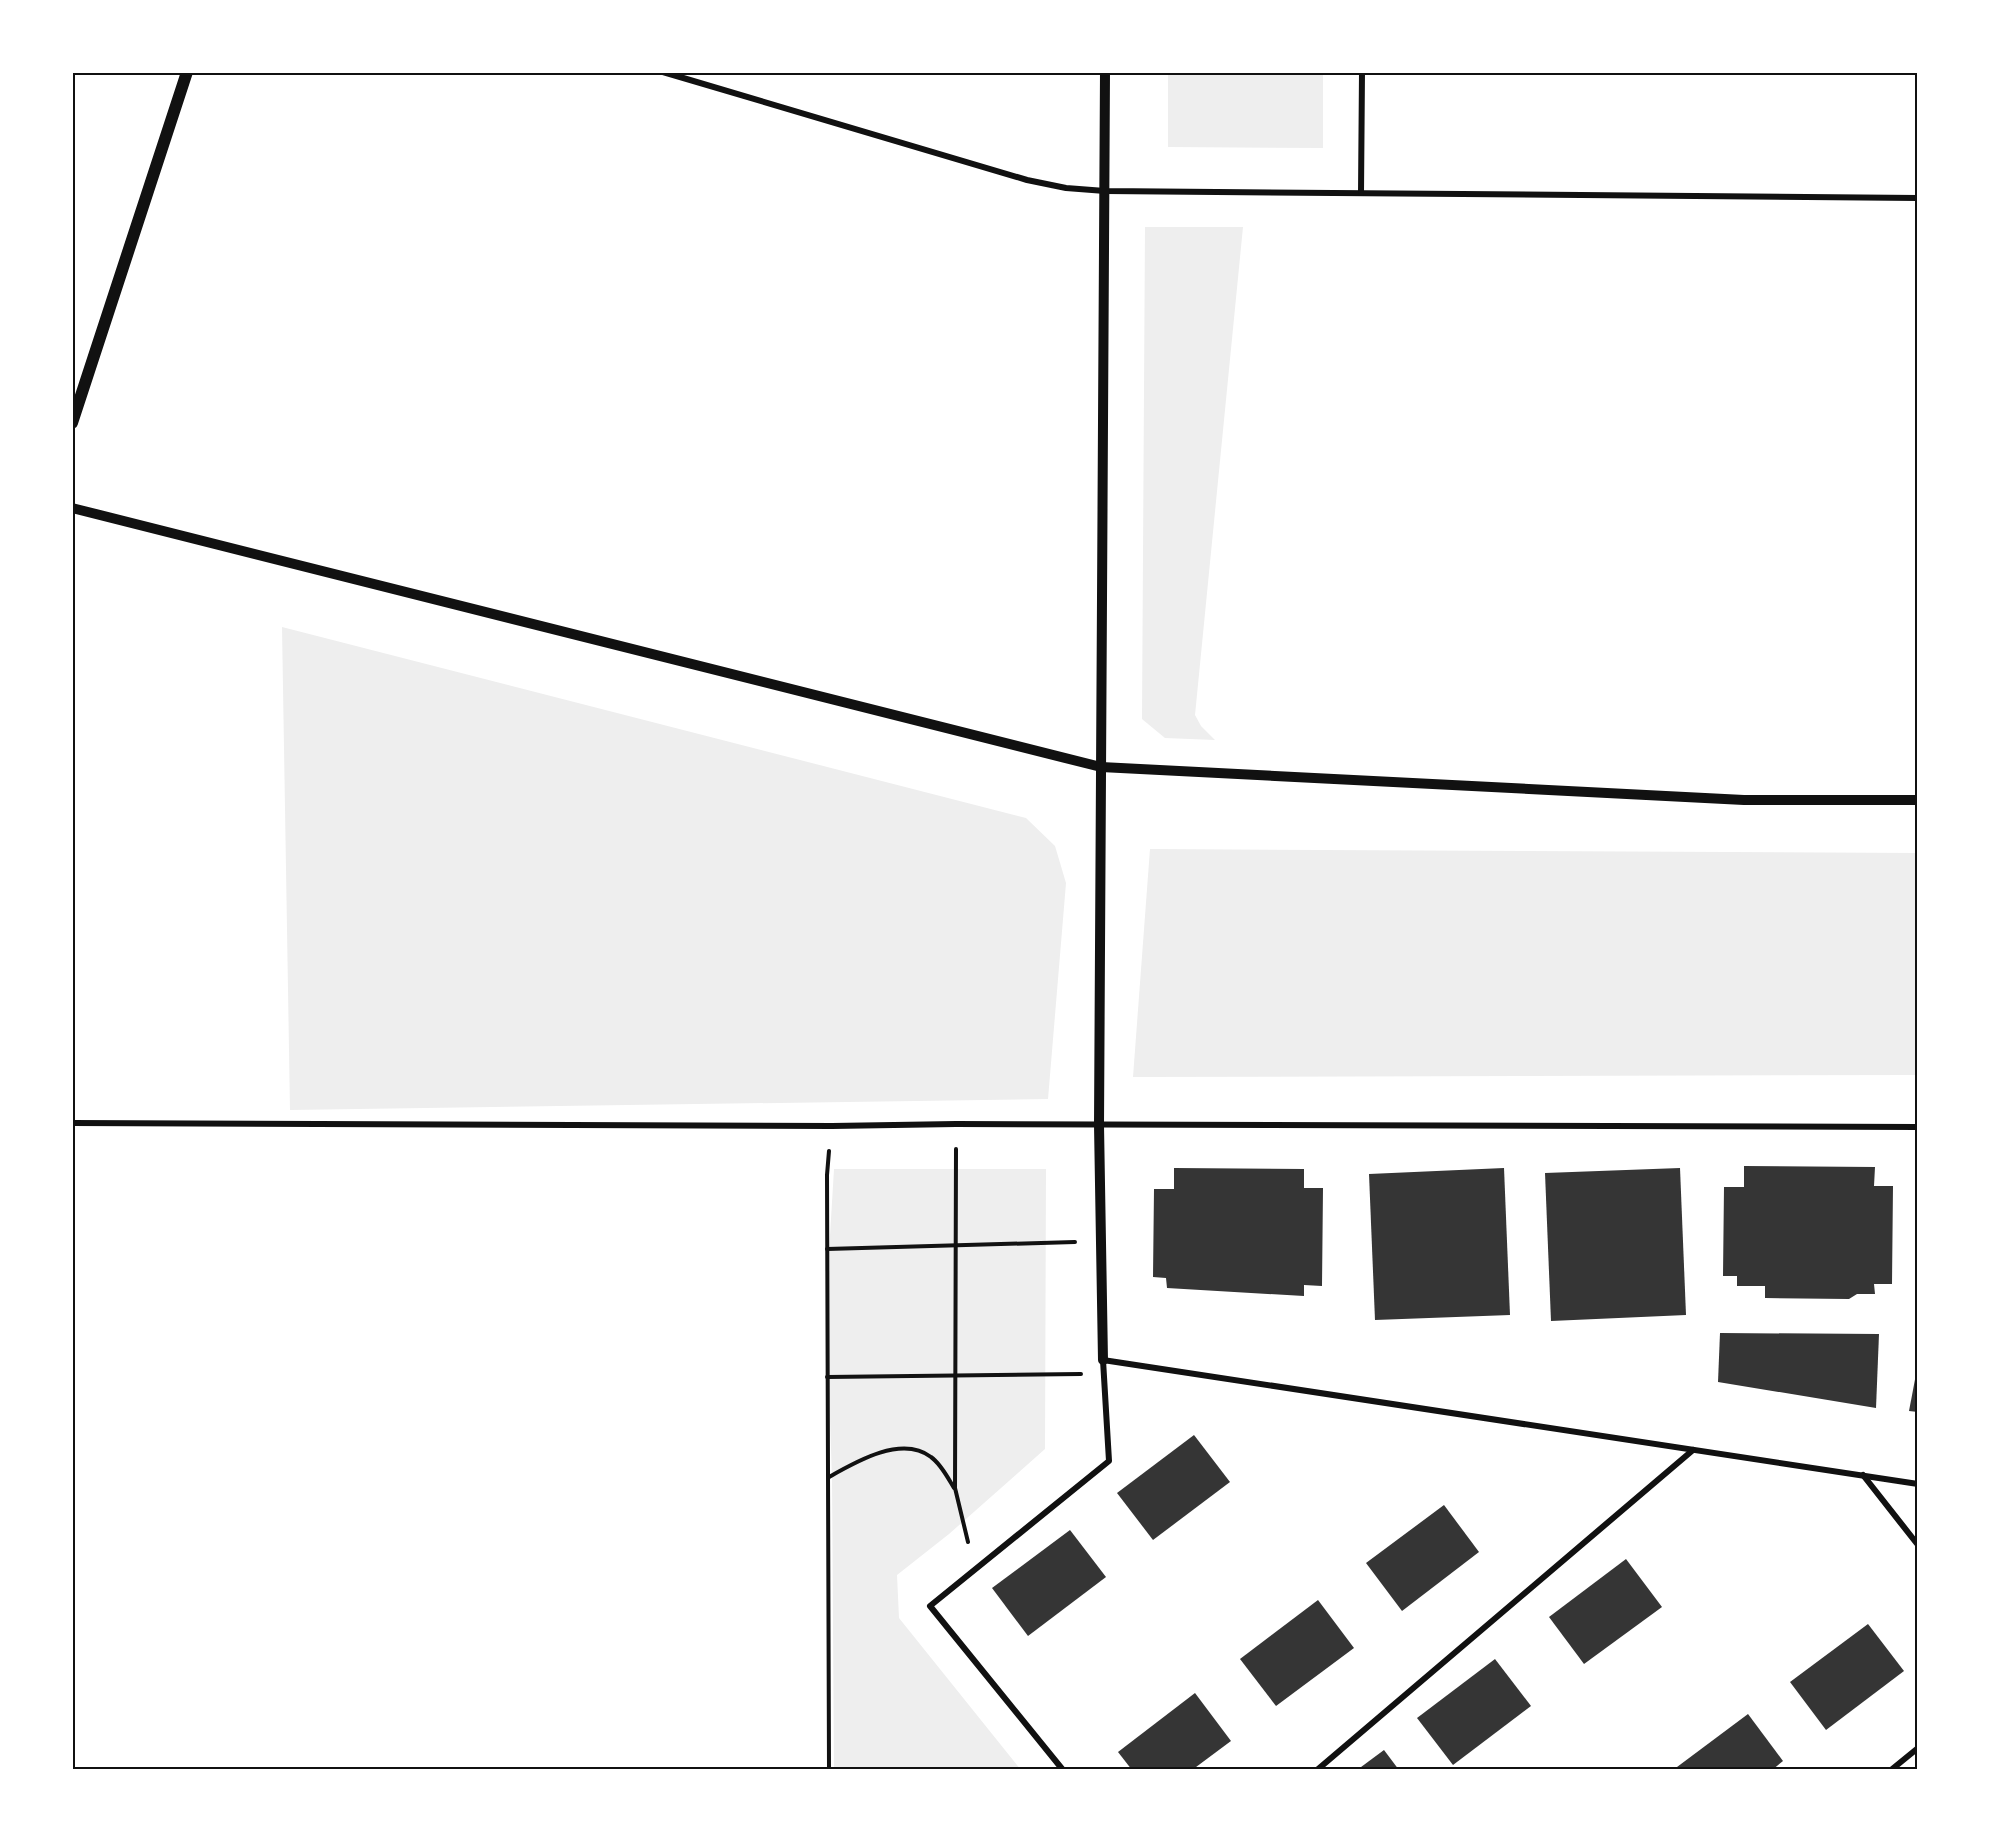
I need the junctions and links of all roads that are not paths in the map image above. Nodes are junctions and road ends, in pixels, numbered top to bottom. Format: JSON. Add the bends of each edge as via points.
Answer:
{"nodes":[{"id":1,"x":187,"y":72,"type":"edge"},
{"id":2,"x":663,"y":72,"type":"edge"},
{"id":3,"x":1106,"y":72,"type":"edge"},
{"id":4,"x":1362,"y":72,"type":"edge"},
{"id":5,"x":1104,"y":191,"type":"junction"},
{"id":6,"x":1361,"y":193,"type":"junction"},
{"id":7,"x":1918,"y":198,"type":"edge"},
{"id":8,"x":72,"y":423,"type":"edge"},
{"id":9,"x":72,"y":508,"type":"edge"},
{"id":10,"x":1101,"y":768,"type":"junction"},
{"id":11,"x":1918,"y":800,"type":"edge"},
{"id":12,"x":72,"y":1123,"type":"edge"},
{"id":13,"x":1099,"y":1125,"type":"junction"},
{"id":14,"x":1918,"y":1127,"type":"edge"},
{"id":15,"x":1103,"y":1360,"type":"junction"},
{"id":16,"x":1693,"y":1450,"type":"junction"},
{"id":17,"x":1863,"y":1475,"type":"junction"},
{"id":18,"x":1918,"y":1484,"type":"edge"},
{"id":19,"x":1918,"y":1545,"type":"edge"},
{"id":20,"x":1918,"y":1748,"type":"edge"},
{"id":21,"x":1063,"y":1770,"type":"edge"},
{"id":22,"x":1317,"y":1770,"type":"edge"},
{"id":23,"x":1891,"y":1770,"type":"edge"}],
"edges":[{"from":1,"to":8,"type":"main road"},
{"from":2,"to":5,"type":"street","via":[[1027,180]]},
{"from":3,"to":5,"type":"street"},
{"from":4,"to":6,"type":"street"},
{"from":5,"to":6,"type":"street"},
{"from":5,"to":10,"type":"street"},
{"from":6,"to":7,"type":"street"},
{"from":9,"to":10,"type":"street"},
{"from":10,"to":11,"type":"street","via":[[1744,800]]},
{"from":10,"to":13,"type":"street"},
{"from":12,"to":13,"type":"street"},
{"from":13,"to":14,"type":"street"},
{"from":13,"to":15,"type":"street"},
{"from":15,"to":16,"type":"street"},
{"from":15,"to":21,"type":"street","via":[[1109,1461],[930,1606]]},
{"from":16,"to":17,"type":"street"},
{"from":16,"to":22,"type":"street"},
{"from":17,"to":18,"type":"street"},
{"from":17,"to":19,"type":"street"},
{"from":20,"to":23,"type":"street"}]}
